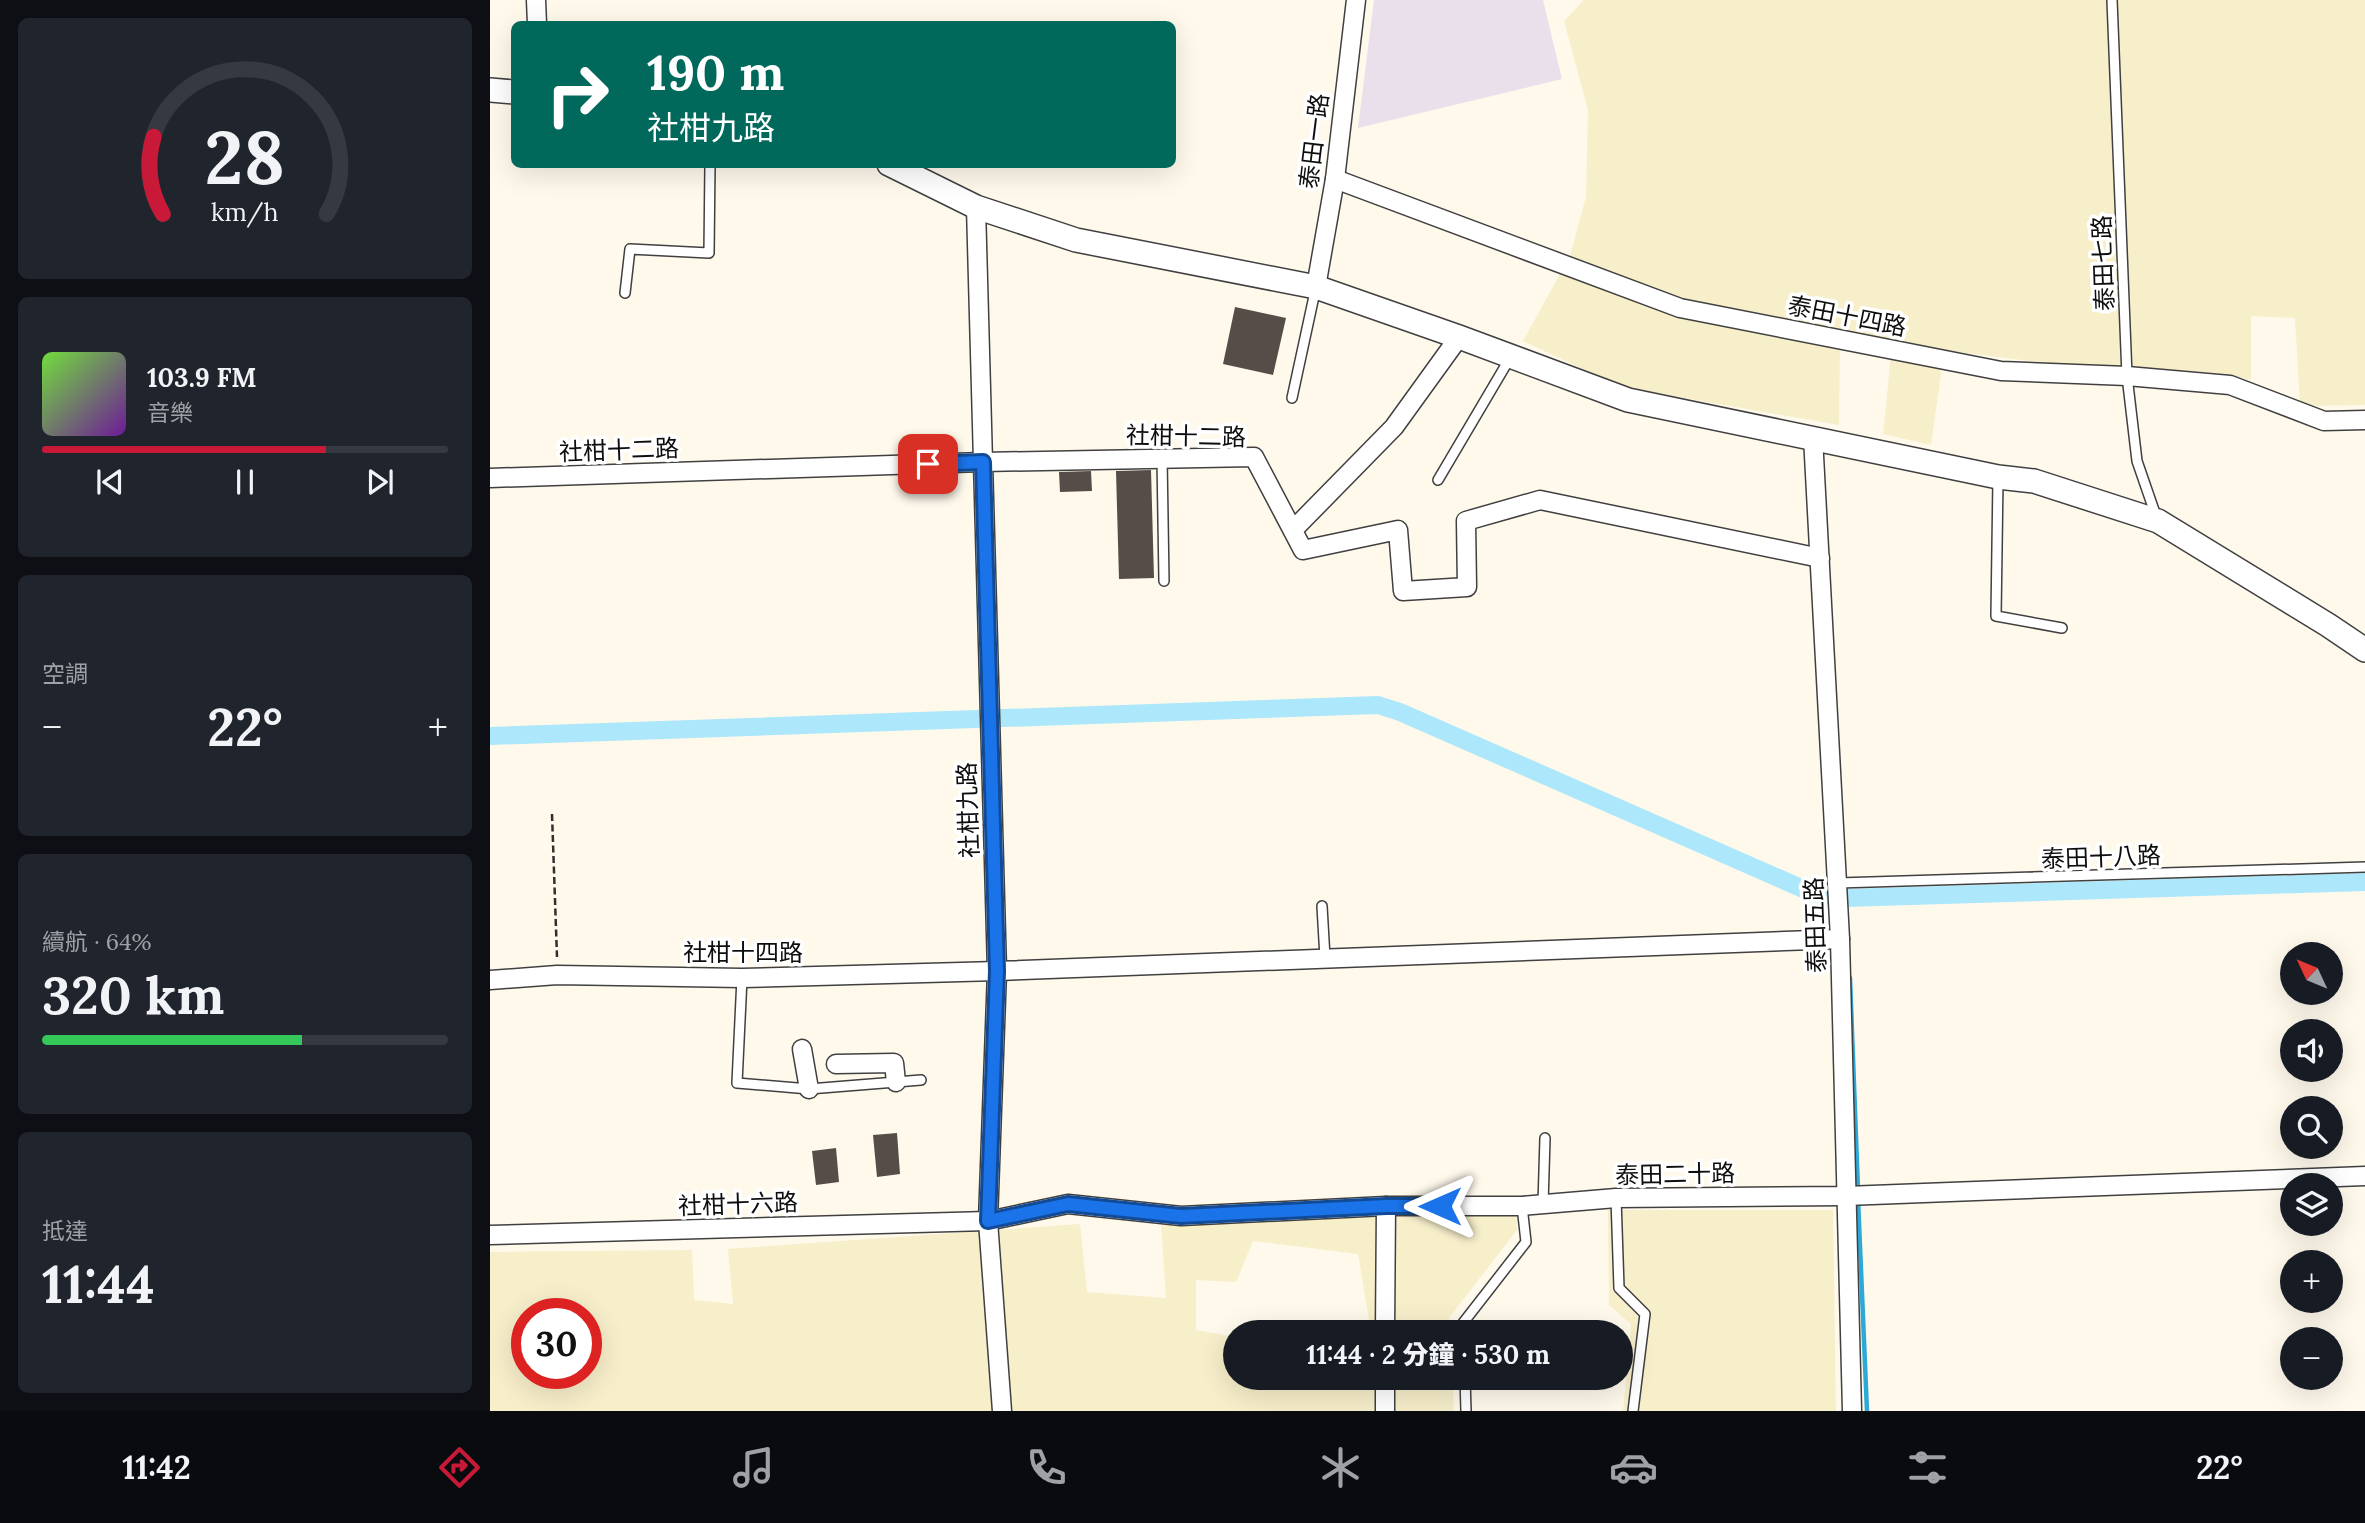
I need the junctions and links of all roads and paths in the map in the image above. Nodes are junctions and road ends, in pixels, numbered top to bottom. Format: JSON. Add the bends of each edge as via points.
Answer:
{"nodes":[{"id":1,"x":536,"y":0,"type":"edge"},
{"id":2,"x":1356,"y":0,"type":"edge"},
{"id":3,"x":2112,"y":0,"type":"edge"},
{"id":4,"x":537,"y":21,"type":"edge"},
{"id":5,"x":490,"y":90,"type":"edge"},
{"id":6,"x":511,"y":92,"type":"edge"},
{"id":7,"x":710,"y":168,"type":"edge"},
{"id":8,"x":897,"y":168,"type":"edge"},
{"id":9,"x":1335,"y":180,"type":"junction"},
{"id":10,"x":976,"y":207,"type":"junction"},
{"id":11,"x":1316,"y":287,"type":"junction"},
{"id":12,"x":625,"y":293,"type":"dead end"},
{"id":13,"x":1459,"y":337,"type":"junction"},
{"id":14,"x":1511,"y":356,"type":"junction"},
{"id":15,"x":2127,"y":376,"type":"junction"},
{"id":16,"x":1292,"y":398,"type":"dead end"},
{"id":17,"x":2365,"y":420,"type":"edge"},
{"id":18,"x":1813,"y":437,"type":"junction"},
{"id":19,"x":1162,"y":458,"type":"junction"},
{"id":20,"x":983,"y":462,"type":"junction"},
{"id":21,"x":1998,"y":477,"type":"junction"},
{"id":22,"x":490,"y":478,"type":"edge"},
{"id":23,"x":1438,"y":480,"type":"dead end"},
{"id":24,"x":2158,"y":521,"type":"junction"},
{"id":25,"x":1293,"y":530,"type":"junction"},
{"id":26,"x":1820,"y":558,"type":"junction"},
{"id":27,"x":1164,"y":581,"type":"dead end"},
{"id":28,"x":2062,"y":628,"type":"dead end"},
{"id":29,"x":2365,"y":650,"type":"edge"},
{"id":30,"x":552,"y":814,"type":"dead end"},
{"id":31,"x":2365,"y":866,"type":"edge"},
{"id":32,"x":1838,"y":883,"type":"junction"},
{"id":33,"x":1322,"y":906,"type":"dead end"},
{"id":34,"x":1840,"y":939,"type":"junction"},
{"id":35,"x":1325,"y":958,"type":"junction"},
{"id":36,"x":997,"y":971,"type":"junction"},
{"id":37,"x":557,"y":975,"type":"junction"},
{"id":38,"x":742,"y":978,"type":"junction"},
{"id":39,"x":490,"y":980,"type":"edge"},
{"id":40,"x":802,"y":1049,"type":"dead end"},
{"id":41,"x":836,"y":1064,"type":"dead end"},
{"id":42,"x":921,"y":1080,"type":"dead end"},
{"id":43,"x":896,"y":1082,"type":"junction"},
{"id":44,"x":809,"y":1089,"type":"junction"},
{"id":45,"x":1545,"y":1138,"type":"dead end"},
{"id":46,"x":2365,"y":1176,"type":"edge"},
{"id":47,"x":1846,"y":1196,"type":"junction"},
{"id":48,"x":1616,"y":1198,"type":"junction"},
{"id":49,"x":1543,"y":1204,"type":"junction"},
{"id":50,"x":1386,"y":1206,"type":"junction"},
{"id":51,"x":1522,"y":1206,"type":"junction"},
{"id":52,"x":988,"y":1221,"type":"junction"},
{"id":53,"x":490,"y":1235,"type":"edge"},
{"id":54,"x":1385,"y":1320,"type":"edge"},
{"id":55,"x":1465,"y":1320,"type":"edge"},
{"id":56,"x":1385,"y":1390,"type":"edge"},
{"id":57,"x":1465,"y":1390,"type":"edge"},
{"id":58,"x":1002,"y":1411,"type":"edge"},
{"id":59,"x":1385,"y":1411,"type":"edge"},
{"id":60,"x":1466,"y":1411,"type":"edge"},
{"id":61,"x":1633,"y":1411,"type":"edge"},
{"id":62,"x":1852,"y":1411,"type":"edge"}],
"edges":[{"from":1,"to":4,"type":"street"},
{"from":2,"to":9,"type":"street","name":"泰田一路"},
{"from":3,"to":15,"type":"lane","name":"泰田七路"},
{"from":5,"to":6,"type":"street"},
{"from":7,"to":12,"type":"lane","via":[[709,253],[630,250]]},
{"from":8,"to":10,"type":"street"},
{"from":9,"to":11,"type":"street","name":"泰田一路"},
{"from":9,"to":15,"type":"street","name":"泰田十四路","via":[[1680,308],[2001,371]]},
{"from":10,"to":11,"type":"street","via":[[1076,240]]},
{"from":10,"to":20,"type":"street","name":"社柑九路"},
{"from":11,"to":13,"type":"street"},
{"from":11,"to":16,"type":"lane"},
{"from":13,"to":14,"type":"street"},
{"from":13,"to":25,"type":"street","via":[[1394,427]]},
{"from":14,"to":18,"type":"street","via":[[1628,400]]},
{"from":14,"to":23,"type":"lane"},
{"from":15,"to":17,"type":"street","name":"泰田十四路","via":[[2230,384],[2324,421]]},
{"from":15,"to":24,"type":"lane","name":"泰田七路","via":[[2137,461]]},
{"from":18,"to":21,"type":"street"},
{"from":18,"to":26,"type":"street","name":"泰田五路"},
{"from":19,"to":20,"type":"street","name":"社柑十二路"},
{"from":19,"to":25,"type":"street","name":"社柑十二路","via":[[1254,457]]},
{"from":19,"to":27,"type":"lane"},
{"from":20,"to":22,"type":"street","name":"社柑十二路"},
{"from":20,"to":36,"type":"street","name":"社柑九路"},
{"from":21,"to":24,"type":"street","via":[[2034,481]]},
{"from":21,"to":28,"type":"lane","via":[[1996,617]]},
{"from":24,"to":29,"type":"street"},
{"from":25,"to":26,"type":"street","name":"社柑十二路","via":[[1303,550],[1398,530],[1404,592],[1467,586],[1466,521],[1540,500]]},
{"from":26,"to":32,"type":"street","name":"泰田五路"},
{"from":30,"to":37,"type":"path"},
{"from":31,"to":32,"type":"lane","name":"泰田十八路"},
{"from":32,"to":34,"type":"street","name":"泰田五路"},
{"from":33,"to":35,"type":"lane"},
{"from":34,"to":35,"type":"street","name":"社柑十四路"},
{"from":34,"to":47,"type":"street","name":"泰田五路"},
{"from":35,"to":36,"type":"street","name":"社柑十四路"},
{"from":36,"to":38,"type":"street","name":"社柑十四路"},
{"from":36,"to":52,"type":"street","name":"社柑九路"},
{"from":37,"to":38,"type":"street","name":"社柑十四路"},
{"from":37,"to":39,"type":"street","name":"社柑十四路"},
{"from":38,"to":44,"type":"lane","via":[[737,1083]]},
{"from":40,"to":44,"type":"street"},
{"from":41,"to":43,"type":"street","via":[[894,1063]]},
{"from":42,"to":43,"type":"lane"},
{"from":43,"to":44,"type":"lane"},
{"from":45,"to":49,"type":"lane"},
{"from":46,"to":47,"type":"street","name":"泰田二十路"},
{"from":47,"to":48,"type":"street","name":"泰田二十路"},
{"from":47,"to":62,"type":"street","name":"泰田五路"},
{"from":48,"to":49,"type":"street","name":"泰田二十路"},
{"from":48,"to":61,"type":"lane","via":[[1619,1288],[1645,1314]]},
{"from":49,"to":51,"type":"street","name":"泰田二十路"},
{"from":50,"to":51,"type":"street","name":"泰田二十路"},
{"from":50,"to":52,"type":"street","name":"泰田二十路","via":[[1181,1216],[1068,1204]]},
{"from":50,"to":54,"type":"street"},
{"from":51,"to":55,"type":"lane","via":[[1526,1242]]},
{"from":52,"to":53,"type":"street","name":"社柑十六路"},
{"from":52,"to":58,"type":"street","name":"社柑九路"},
{"from":56,"to":59,"type":"street"},
{"from":57,"to":60,"type":"lane"}]}
